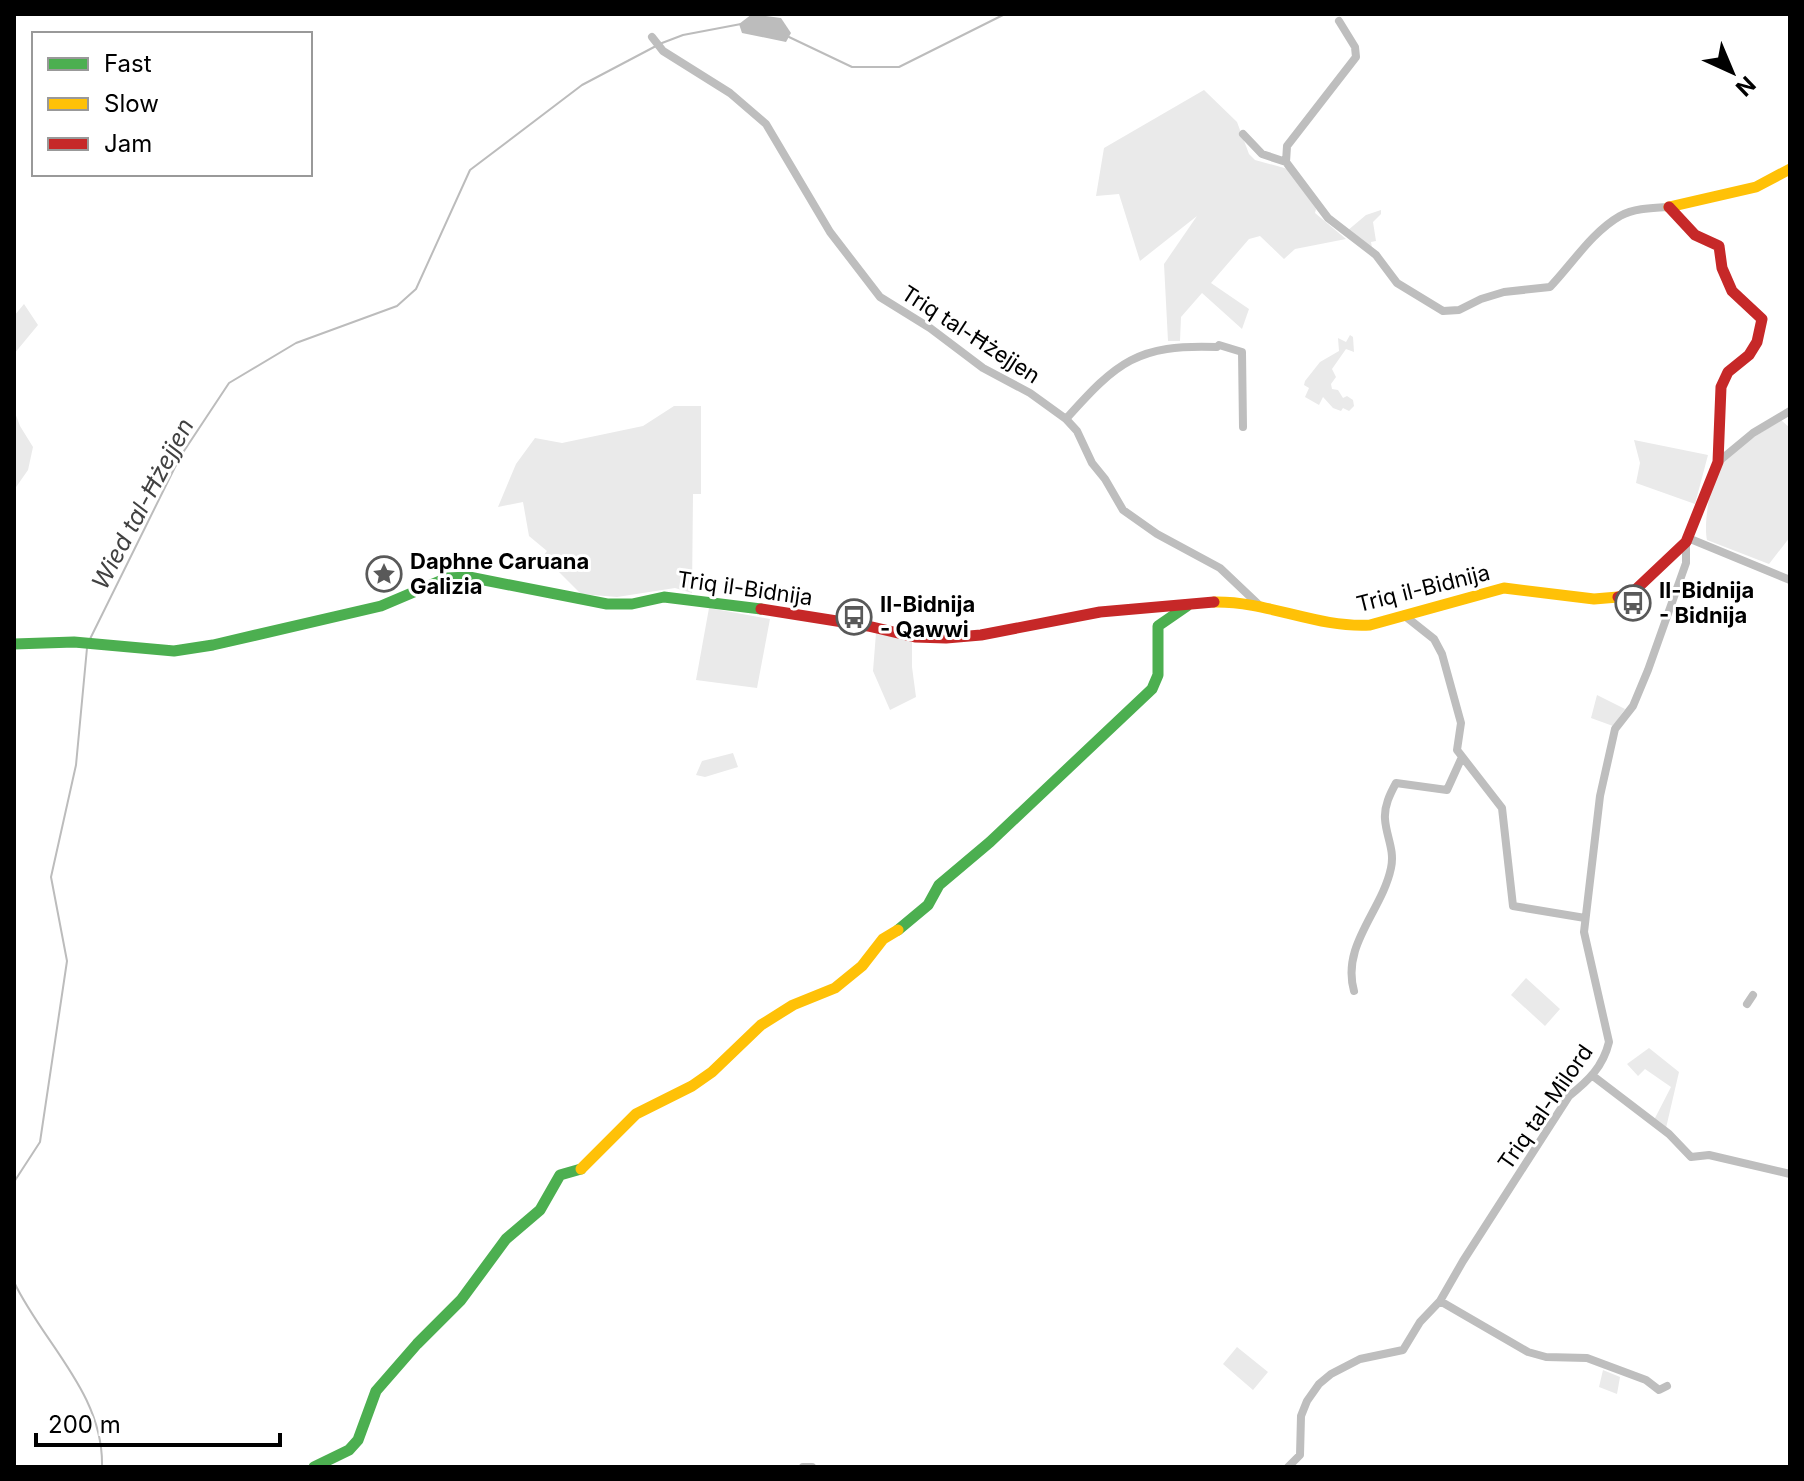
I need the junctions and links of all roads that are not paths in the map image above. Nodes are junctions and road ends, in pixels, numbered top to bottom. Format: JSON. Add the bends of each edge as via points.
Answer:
{"nodes":[{"id":1,"x":1339,"y":21,"type":"dead end"},
{"id":2,"x":652,"y":37,"type":"dead end"},
{"id":3,"x":1243,"y":134,"type":"dead end"},
{"id":4,"x":1286,"y":162,"type":"junction"},
{"id":5,"x":1790,"y":169,"type":"edge"},
{"id":6,"x":1669,"y":207,"type":"junction"},
{"id":7,"x":1790,"y":411,"type":"edge"},
{"id":8,"x":1066,"y":419,"type":"junction"},
{"id":9,"x":1243,"y":427,"type":"dead end"},
{"id":10,"x":1718,"y":462,"type":"junction"},
{"id":11,"x":1687,"y":540,"type":"junction"},
{"id":12,"x":1790,"y":580,"type":"edge"},
{"id":13,"x":1191,"y":604,"type":"junction"},
{"id":14,"x":1259,"y":605,"type":"junction"},
{"id":15,"x":1405,"y":616,"type":"junction"},
{"id":16,"x":14,"y":644,"type":"edge"},
{"id":17,"x":1462,"y":757,"type":"junction"},
{"id":18,"x":1585,"y":918,"type":"junction"},
{"id":19,"x":1354,"y":991,"type":"dead end"},
{"id":20,"x":1753,"y":995,"type":"dead end"},
{"id":21,"x":1747,"y":1004,"type":"dead end"},
{"id":22,"x":1593,"y":1076,"type":"junction"},
{"id":23,"x":1790,"y":1174,"type":"edge"},
{"id":24,"x":1440,"y":1301,"type":"junction"},
{"id":25,"x":1667,"y":1386,"type":"dead end"},
{"id":26,"x":314,"y":1467,"type":"edge"},
{"id":27,"x":803,"y":1467,"type":"edge"},
{"id":28,"x":812,"y":1467,"type":"edge"},
{"id":29,"x":1288,"y":1467,"type":"edge"}],
"edges":[{"from":1,"to":4,"type":"street","via":[[1356,57],[1287,146]]},
{"from":2,"to":8,"type":"street","name":"Triq tal-Ħżejjen","via":[[663,51],[730,93],[766,124],[830,232],[880,297]]},
{"from":3,"to":4,"type":"street","via":[[1262,154]]},
{"from":4,"to":6,"type":"street","via":[[1328,218],[1376,255],[1397,283],[1448,312],[1504,292],[1550,287],[1621,216]]},
{"from":5,"to":6,"type":"street","via":[[1756,187]]},
{"from":6,"to":10,"type":"street","via":[[1695,235],[1719,246],[1720,266],[1739,301],[1762,319],[1757,342],[1721,387]]},
{"from":7,"to":10,"type":"street"},
{"from":8,"to":9,"type":"street","via":[[1102,379],[1131,359],[1160,349],[1219,345],[1242,352]]},
{"from":8,"to":14,"type":"street","name":"Triq tal-Ħżejjen","via":[[1123,510],[1220,568]]},
{"from":10,"to":11,"type":"street"},
{"from":11,"to":12,"type":"street"},
{"from":11,"to":15,"type":"street","name":"Triq il-Bidnija","via":[[1631,594],[1594,599],[1504,588]]},
{"from":11,"to":18,"type":"street","name":"Triq tal-Milord","via":[[1686,563],[1648,670],[1633,706],[1615,729],[1600,796]]},
{"from":13,"to":14,"type":"street","name":"Triq il-Bidnija"},
{"from":13,"to":16,"type":"street","name":"Triq il-Bidnija","via":[[1100,612],[981,635],[915,637],[709,601],[664,597],[607,604],[469,577],[447,578],[381,606],[174,651],[74,642]]},
{"from":13,"to":26,"type":"street","via":[[1158,626],[1158,675],[1152,689],[939,885],[928,905],[883,939],[862,966],[835,988],[761,1025],[712,1072],[636,1114],[580,1170],[560,1175],[540,1210],[506,1239],[461,1300],[376,1391],[358,1440]]},
{"from":14,"to":15,"type":"street","name":"Triq il-Bidnija","via":[[1351,626]]},
{"from":15,"to":17,"type":"street","via":[[1434,639],[1442,654],[1461,723],[1457,750]]},
{"from":17,"to":18,"type":"street","via":[[1502,808],[1513,906]]},
{"from":17,"to":19,"type":"street","via":[[1447,790],[1396,783],[1389,797],[1385,817],[1391,869],[1356,944],[1350,974]]},
{"from":18,"to":22,"type":"street","name":"Triq tal-Milord","via":[[1609,1042]]},
{"from":20,"to":21,"type":"street"},
{"from":22,"to":23,"type":"street","via":[[1691,1157],[1709,1155]]},
{"from":22,"to":24,"type":"street","name":"Triq tal-Milord","via":[[1569,1096]]},
{"from":24,"to":25,"type":"street","via":[[1528,1352],[1587,1358],[1659,1390]]},
{"from":24,"to":29,"type":"street","name":"Triq tal-Milord","via":[[1401,1352],[1360,1359],[1319,1384],[1301,1416],[1301,1451]]},
{"from":27,"to":28,"type":"street"}]}
